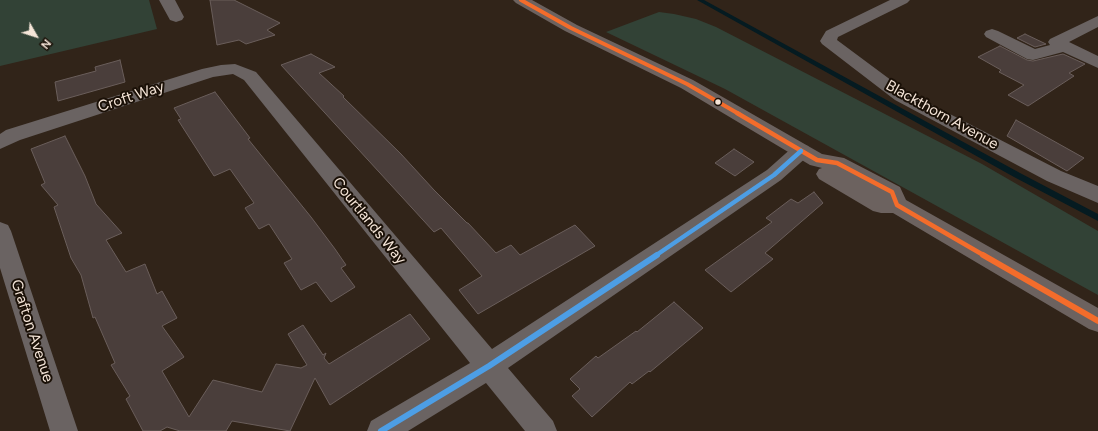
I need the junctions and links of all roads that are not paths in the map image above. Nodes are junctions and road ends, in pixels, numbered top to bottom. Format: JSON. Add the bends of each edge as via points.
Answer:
{"nodes":[{"id":1,"x":168,"y":0,"type":"edge"},
{"id":2,"x":522,"y":0,"type":"edge"},
{"id":3,"x":902,"y":0,"type":"edge"},
{"id":4,"x":176,"y":17,"type":"dead end"},
{"id":5,"x":1098,"y":21,"type":"edge"},
{"id":6,"x":992,"y":34,"type":"dead end"},
{"id":7,"x":1065,"y":46,"type":"junction"},
{"id":8,"x":1098,"y":63,"type":"edge"},
{"id":9,"x":250,"y":76,"type":"joint"},
{"id":10,"x":6,"y":138,"type":"edge"},
{"id":11,"x":809,"y":156,"type":"junction"},
{"id":12,"x":1095,"y":187,"type":"edge"},
{"id":13,"x":0,"y":231,"type":"edge"},
{"id":14,"x":1098,"y":321,"type":"edge"},
{"id":15,"x":489,"y":366,"type":"junction"},
{"id":16,"x":64,"y":431,"type":"edge"},
{"id":17,"x":382,"y":431,"type":"edge"},
{"id":18,"x":543,"y":431,"type":"edge"}],
"edges":[{"from":1,"to":4,"type":"street"},
{"from":2,"to":11,"type":"main road","via":[[571,28],[687,84]]},
{"from":3,"to":12,"type":"street","name":"Blackthorn Avenue","via":[[832,34],[828,41],[902,96],[1054,176]]},
{"from":5,"to":7,"type":"street","via":[[1056,42]]},
{"from":6,"to":7,"type":"street","via":[[1033,55]]},
{"from":7,"to":8,"type":"street"},
{"from":9,"to":10,"type":"street","name":"Croft Way","via":[[235,69],[222,70]]},
{"from":9,"to":15,"type":"street","name":"Courtlands Way"},
{"from":11,"to":14,"type":"main road","via":[[821,171],[881,205],[897,205]]},
{"from":11,"to":15,"type":"street","via":[[774,174]]},
{"from":13,"to":16,"type":"street","name":"Grafton Avenue"},
{"from":15,"to":17,"type":"street"},
{"from":15,"to":18,"type":"street","name":"Courtlands Way"}]}
